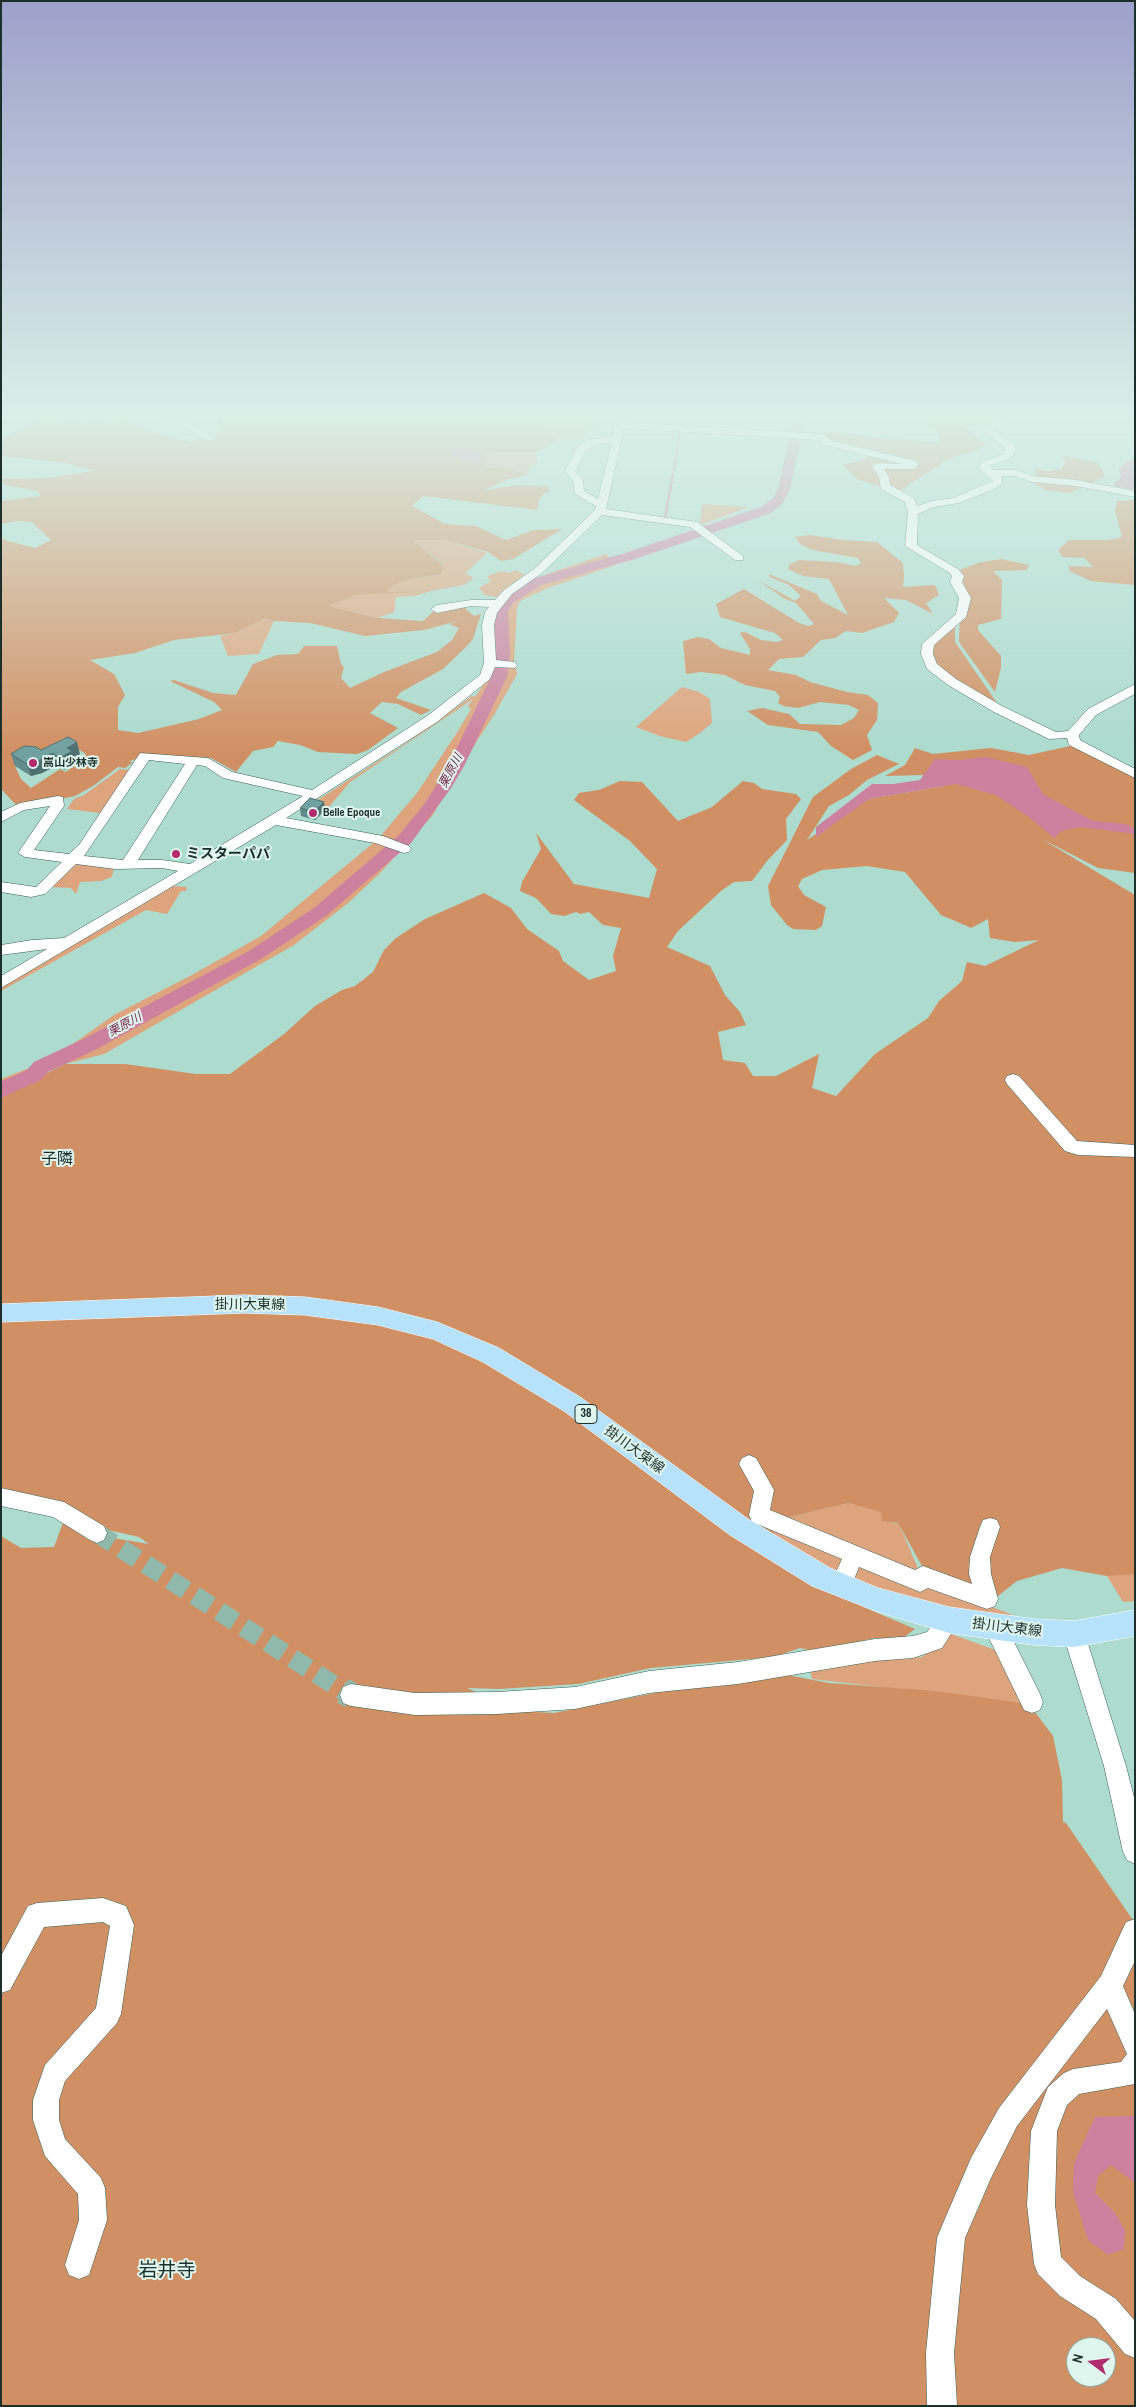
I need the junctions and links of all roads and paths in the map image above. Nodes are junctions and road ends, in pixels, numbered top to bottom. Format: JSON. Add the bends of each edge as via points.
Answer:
{"nodes":[{"id":1,"x":580,"y":528,"type":"edge"},
{"id":2,"x":699,"y":528,"type":"edge"},
{"id":3,"x":912,"y":528,"type":"edge"},
{"id":4,"x":739,"y":558,"type":"dead end"},
{"id":5,"x":494,"y":608,"type":"junction"},
{"id":6,"x":437,"y":609,"type":"dead end"},
{"id":7,"x":493,"y":664,"type":"junction"},
{"id":8,"x":511,"y":665,"type":"dead end"},
{"id":9,"x":1135,"y":688,"type":"edge"},
{"id":10,"x":1072,"y":734,"type":"junction"},
{"id":11,"x":194,"y":760,"type":"junction"},
{"id":12,"x":1135,"y":774,"type":"edge"},
{"id":13,"x":314,"y":794,"type":"junction"},
{"id":14,"x":1,"y":818,"type":"edge"},
{"id":15,"x":274,"y":820,"type":"junction"},
{"id":16,"x":404,"y":849,"type":"dead end"},
{"id":17,"x":74,"y":860,"type":"junction"},
{"id":18,"x":128,"y":864,"type":"junction"},
{"id":19,"x":191,"y":869,"type":"junction"},
{"id":20,"x":1,"y":887,"type":"edge"},
{"id":21,"x":66,"y":943,"type":"junction"},
{"id":22,"x":1,"y":945,"type":"edge"},
{"id":23,"x":22,"y":946,"type":"junction"},
{"id":24,"x":1,"y":950,"type":"edge"},
{"id":25,"x":1,"y":982,"type":"edge"},
{"id":26,"x":1013,"y":1080,"type":"dead end"},
{"id":27,"x":1135,"y":1151,"type":"edge"},
{"id":28,"x":1,"y":1312,"type":"edge"},
{"id":29,"x":750,"y":1464,"type":"dead end"},
{"id":30,"x":1,"y":1497,"type":"edge"},
{"id":31,"x":990,"y":1526,"type":"dead end"},
{"id":32,"x":97,"y":1533,"type":"tunnel mouth"},
{"id":33,"x":854,"y":1555,"type":"junction"},
{"id":34,"x":841,"y":1585,"type":"junction"},
{"id":35,"x":949,"y":1620,"type":"junction"},
{"id":36,"x":1135,"y":1623,"type":"edge"},
{"id":37,"x":996,"y":1627,"type":"junction"},
{"id":38,"x":1074,"y":1634,"type":"junction"},
{"id":39,"x":352,"y":1695,"type":"tunnel mouth"},
{"id":40,"x":1032,"y":1702,"type":"dead end"},
{"id":41,"x":1135,"y":1852,"type":"edge"},
{"id":42,"x":1135,"y":1930,"type":"edge"},
{"id":43,"x":1,"y":1981,"type":"edge"},
{"id":44,"x":1110,"y":1986,"type":"junction"},
{"id":45,"x":1135,"y":2046,"type":"edge"},
{"id":46,"x":1135,"y":2064,"type":"edge"},
{"id":47,"x":79,"y":2265,"type":"dead end"},
{"id":48,"x":1135,"y":2344,"type":"edge"},
{"id":49,"x":942,"y":2406,"type":"edge"}],
"edges":[{"from":1,"to":5,"type":"street"},
{"from":2,"to":4,"type":"street"},
{"from":3,"to":10,"type":"street","via":[[911,546],[954,571],[965,598],[962,615],[928,644],[931,666],[998,709],[1054,736]]},
{"from":5,"to":6,"type":"street","via":[[471,603]]},
{"from":5,"to":7,"type":"street","via":[[488,625]]},
{"from":7,"to":8,"type":"street"},
{"from":7,"to":13,"type":"street","via":[[469,692],[432,719]]},
{"from":9,"to":10,"type":"street","via":[[1092,712]]},
{"from":10,"to":12,"type":"street","via":[[1074,742]]},
{"from":11,"to":13,"type":"street","via":[[208,762],[228,775]]},
{"from":11,"to":17,"type":"street","via":[[145,756]]},
{"from":11,"to":18,"type":"street"},
{"from":13,"to":15,"type":"street"},
{"from":14,"to":17,"type":"street","via":[[23,806],[58,800],[26,853]]},
{"from":15,"to":16,"type":"street","via":[[386,842]]},
{"from":15,"to":19,"type":"street"},
{"from":17,"to":18,"type":"street"},
{"from":17,"to":20,"type":"street","via":[[40,891]]},
{"from":18,"to":19,"type":"street","via":[[162,864]]},
{"from":19,"to":21,"type":"street"},
{"from":21,"to":23,"type":"street"},
{"from":21,"to":25,"type":"street"},
{"from":22,"to":23,"type":"street"},
{"from":23,"to":24,"type":"street"},
{"from":26,"to":27,"type":"street","via":[[1071,1146],[1078,1150]]},
{"from":28,"to":34,"type":"main road","name":"掛川大東線","number":"38","via":[[244,1304],[305,1306],[378,1316],[437,1331],[491,1355],[572,1404],[739,1527],[821,1577]]},
{"from":29,"to":33,"type":"street","via":[[764,1490],[759,1515]]},
{"from":30,"to":32,"type":"street","via":[[57,1509]]},
{"from":31,"to":33,"type":"street","via":[[980,1557],[980,1574],[987,1599],[923,1576],[920,1582]]},
{"from":33,"to":34,"type":"street"},
{"from":34,"to":35,"type":"main road","name":"掛川大東線","number":"38","via":[[878,1600]]},
{"from":35,"to":37,"type":"main road","name":"掛川大東線","number":"38"},
{"from":35,"to":39,"type":"street","via":[[934,1642],[914,1647],[875,1650],[738,1673],[649,1682],[576,1698],[415,1704]]},
{"from":36,"to":38,"type":"main road","name":"掛川大東線","number":"38"},
{"from":37,"to":38,"type":"main road","name":"掛川大東線","number":"38"},
{"from":37,"to":40,"type":"street"},
{"from":38,"to":41,"type":"street","via":[[1115,1766]]},
{"from":42,"to":44,"type":"street"},
{"from":43,"to":47,"type":"street","via":[[37,1915],[103,1910],[117,1915],[122,1925],[108,2014],[54,2074],[46,2100],[46,2120],[54,2147],[91,2188],[93,2220]]},
{"from":44,"to":45,"type":"street"},
{"from":44,"to":49,"type":"street","via":[[1008,2117],[981,2168],[951,2238],[940,2353]]},
{"from":46,"to":48,"type":"street","via":[[1128,2074],[1073,2082],[1057,2096],[1044,2131],[1041,2205],[1048,2264],[1070,2286],[1106,2309]]}]}
